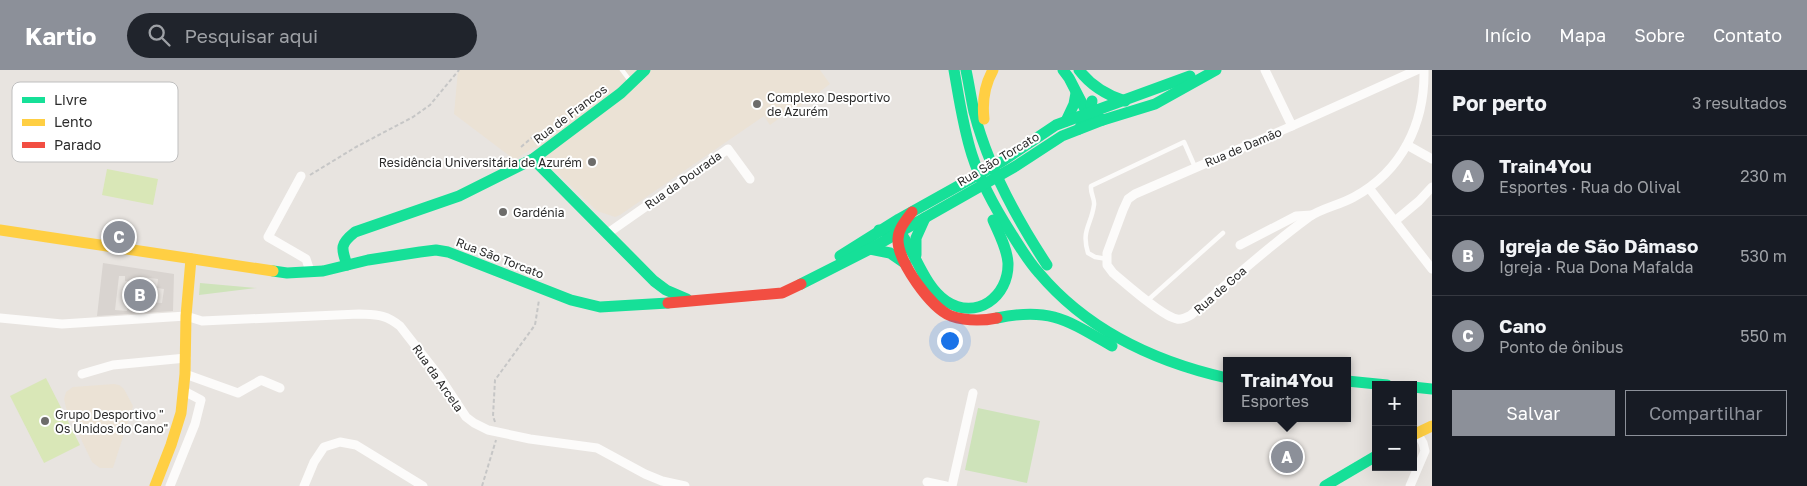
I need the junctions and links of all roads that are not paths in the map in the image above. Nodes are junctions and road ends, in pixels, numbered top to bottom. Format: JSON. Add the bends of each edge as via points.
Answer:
{"nodes":[{"id":1,"x":622,"y":70,"type":"edge"},
{"id":2,"x":645,"y":70,"type":"edge"},
{"id":3,"x":954,"y":70,"type":"edge"},
{"id":4,"x":966,"y":70,"type":"edge"},
{"id":5,"x":993,"y":70,"type":"edge"},
{"id":6,"x":1063,"y":70,"type":"edge"},
{"id":7,"x":1205,"y":70,"type":"edge"},
{"id":8,"x":1216,"y":70,"type":"edge"},
{"id":9,"x":1266,"y":70,"type":"edge"},
{"id":10,"x":1417,"y":70,"type":"edge"},
{"id":11,"x":1424,"y":70,"type":"edge"},
{"id":12,"x":1083,"y":75,"type":"edge"},
{"id":13,"x":632,"y":83,"type":"junction"},
{"id":14,"x":1428,"y":87,"type":"edge"},
{"id":15,"x":1076,"y":93,"type":"junction"},
{"id":16,"x":1125,"y":100,"type":"junction"},
{"id":17,"x":1090,"y":112,"type":"junction"},
{"id":18,"x":1103,"y":120,"type":"junction"},
{"id":19,"x":1066,"y":121,"type":"junction"},
{"id":20,"x":1292,"y":126,"type":"junction"},
{"id":21,"x":1079,"y":129,"type":"junction"},
{"id":22,"x":984,"y":143,"type":"junction"},
{"id":23,"x":1408,"y":145,"type":"junction"},
{"id":24,"x":533,"y":159,"type":"junction"},
{"id":25,"x":1432,"y":159,"type":"edge"},
{"id":26,"x":1195,"y":167,"type":"junction"},
{"id":27,"x":300,"y":179,"type":"road end"},
{"id":28,"x":750,"y":179,"type":"dead end"},
{"id":29,"x":1369,"y":188,"type":"junction"},
{"id":30,"x":1432,"y":188,"type":"edge"},
{"id":31,"x":994,"y":206,"type":"junction"},
{"id":32,"x":912,"y":212,"type":"junction"},
{"id":33,"x":1312,"y":215,"type":"junction"},
{"id":34,"x":925,"y":218,"type":"junction"},
{"id":35,"x":1395,"y":221,"type":"junction"},
{"id":36,"x":0,"y":230,"type":"edge"},
{"id":37,"x":879,"y":230,"type":"junction"},
{"id":38,"x":608,"y":233,"type":"junction"},
{"id":39,"x":898,"y":233,"type":"junction"},
{"id":40,"x":1223,"y":233,"type":"dead end"},
{"id":41,"x":1240,"y":245,"type":"dead end"},
{"id":42,"x":342,"y":249,"type":"junction"},
{"id":43,"x":870,"y":250,"type":"junction"},
{"id":44,"x":916,"y":255,"type":"junction"},
{"id":45,"x":190,"y":259,"type":"junction"},
{"id":46,"x":1107,"y":259,"type":"junction"},
{"id":47,"x":346,"y":265,"type":"junction"},
{"id":48,"x":907,"y":265,"type":"junction"},
{"id":49,"x":1432,"y":270,"type":"edge"},
{"id":50,"x":312,"y":271,"type":"junction"},
{"id":51,"x":654,"y":281,"type":"junction"},
{"id":52,"x":801,"y":284,"type":"junction"},
{"id":53,"x":689,"y":300,"type":"junction"},
{"id":54,"x":1148,"y":300,"type":"junction"},
{"id":55,"x":644,"y":304,"type":"junction"},
{"id":56,"x":186,"y":316,"type":"junction"},
{"id":57,"x":0,"y":318,"type":"edge"},
{"id":58,"x":186,"y":358,"type":"junction"},
{"id":59,"x":1223,"y":367,"type":"edge"},
{"id":60,"x":82,"y":374,"type":"dead end"},
{"id":61,"x":186,"y":374,"type":"junction"},
{"id":62,"x":1223,"y":378,"type":"edge"},
{"id":63,"x":1223,"y":379,"type":"edge"},
{"id":64,"x":1351,"y":381,"type":"edge"},
{"id":65,"x":1372,"y":384,"type":"edge"},
{"id":66,"x":1417,"y":387,"type":"edge"},
{"id":67,"x":280,"y":388,"type":"dead end"},
{"id":68,"x":1432,"y":389,"type":"edge"},
{"id":69,"x":184,"y":391,"type":"junction"},
{"id":70,"x":1351,"y":391,"type":"edge"},
{"id":71,"x":973,"y":393,"type":"dead end"},
{"id":72,"x":1372,"y":394,"type":"edge"},
{"id":73,"x":1417,"y":398,"type":"edge"},
{"id":74,"x":1432,"y":400,"type":"edge"},
{"id":75,"x":1432,"y":426,"type":"edge"},
{"id":76,"x":1417,"y":433,"type":"edge"},
{"id":77,"x":1417,"y":436,"type":"edge"},
{"id":78,"x":1372,"y":458,"type":"edge"},
{"id":79,"x":1417,"y":470,"type":"edge"},
{"id":80,"x":1416,"y":471,"type":"edge"},
{"id":81,"x":927,"y":482,"type":"dead end"},
{"id":82,"x":155,"y":486,"type":"edge"},
{"id":83,"x":170,"y":486,"type":"edge"},
{"id":84,"x":304,"y":486,"type":"edge"},
{"id":85,"x":423,"y":486,"type":"edge"},
{"id":86,"x":685,"y":486,"type":"edge"},
{"id":87,"x":946,"y":486,"type":"edge"},
{"id":88,"x":952,"y":486,"type":"edge"},
{"id":89,"x":1326,"y":486,"type":"edge"},
{"id":90,"x":1410,"y":486,"type":"edge"}],
"edges":[{"from":1,"to":13,"type":"lane"},
{"from":2,"to":13,"type":"main road","name":"Rua de Francos"},
{"from":3,"to":31,"type":"main road","via":[[969,144]]},
{"from":4,"to":22,"type":"main road"},
{"from":5,"to":22,"type":"main road","via":[[983,93],[982,111],[987,136]]},
{"from":6,"to":15,"type":"main road"},
{"from":7,"to":16,"type":"main road","name":"Rua São Torcato"},
{"from":8,"to":18,"type":"main road","name":"Rua São Torcato","via":[[1155,104]]},
{"from":9,"to":20,"type":"street"},
{"from":10,"to":20,"type":"street","name":"Rua de Damão"},
{"from":11,"to":14,"type":"street","name":"Rua de Goa"},
{"from":12,"to":16,"type":"main road","via":[[1105,94]]},
{"from":12,"to":17,"type":"main road","via":[[1092,102]]},
{"from":13,"to":24,"type":"main road","name":"Rua de Francos"},
{"from":14,"to":23,"type":"street","name":"Rua de Goa"},
{"from":15,"to":17,"type":"main road"},
{"from":15,"to":19,"type":"main road"},
{"from":16,"to":17,"type":"main road","name":"Rua São Torcato"},
{"from":17,"to":18,"type":"main road"},
{"from":17,"to":19,"type":"main road","name":"Rua São Torcato"},
{"from":17,"to":21,"type":"main road"},
{"from":18,"to":21,"type":"main road","name":"Rua São Torcato"},
{"from":19,"to":32,"type":"main road","name":"Rua São Torcato","via":[[1049,128],[1010,156]]},
{"from":20,"to":26,"type":"street","name":"Rua de Damão"},
{"from":21,"to":34,"type":"main road","name":"Rua São Torcato"},
{"from":22,"to":59,"type":"main road","via":[[1027,237],[1046,264],[1082,303],[1146,343]]},
{"from":23,"to":25,"type":"street"},
{"from":23,"to":29,"type":"street","name":"Rua de Goa"},
{"from":24,"to":38,"type":"main road"},
{"from":24,"to":42,"type":"main road","name":"Rua de Francos","via":[[460,196],[354,232],[345,240]]},
{"from":26,"to":46,"type":"street","name":"Rua de Damão","via":[[1128,199]]},
{"from":26,"to":46,"type":"lane","via":[[1184,142],[1091,186],[1095,203],[1084,242],[1088,253]]},
{"from":27,"to":50,"type":"street","via":[[268,237],[306,259]]},
{"from":28,"to":38,"type":"street","name":"Rua da Dourada","via":[[728,149]]},
{"from":29,"to":33,"type":"street","name":"Rua de Goa"},
{"from":29,"to":35,"type":"street"},
{"from":30,"to":35,"type":"street"},
{"from":31,"to":44,"type":"main road","via":[[992,218],[1007,253],[1008,272],[1002,290],[987,305],[968,309],[945,301],[928,280]]},
{"from":31,"to":62,"type":"main road","via":[[1043,278],[1077,311],[1145,352]]},
{"from":32,"to":37,"type":"main road","name":"Rua São Torcato"},
{"from":32,"to":39,"type":"main road"},
{"from":33,"to":41,"type":"street","name":"Rua de Goa","via":[[1296,216]]},
{"from":33,"to":54,"type":"street","name":"Rua de Goa","via":[[1191,315],[1176,319]]},
{"from":34,"to":39,"type":"main road","name":"Rua São Torcato"},
{"from":34,"to":44,"type":"main road","via":[[916,238]]},
{"from":35,"to":49,"type":"street"},
{"from":36,"to":45,"type":"main road","name":"Rua São Torcato"},
{"from":37,"to":39,"type":"main road"},
{"from":37,"to":52,"type":"main road","name":"Rua São Torcato"},
{"from":38,"to":51,"type":"main road"},
{"from":39,"to":43,"type":"main road","name":"Rua São Torcato"},
{"from":39,"to":44,"type":"main road"},
{"from":39,"to":48,"type":"main road","via":[[897,242]]},
{"from":40,"to":54,"type":"lane"},
{"from":42,"to":47,"type":"main road"},
{"from":42,"to":50,"type":"main road","name":"Rua São Torcato"},
{"from":43,"to":48,"type":"main road","via":[[890,253]]},
{"from":43,"to":52,"type":"main road","name":"Rua São Torcato"},
{"from":45,"to":50,"type":"main road","name":"Rua São Torcato","via":[[287,273]]},
{"from":45,"to":56,"type":"main road"},
{"from":46,"to":54,"type":"street","name":"Rua de Goa","via":[[1113,273]]},
{"from":47,"to":50,"type":"main road","name":"Rua São Torcato"},
{"from":47,"to":55,"type":"main road","name":"Rua São Torcato","via":[[436,250],[586,304],[619,307]]},
{"from":48,"to":63,"type":"main road","via":[[928,299],[951,316],[972,320],[1020,313],[1043,314],[1064,321],[1157,367],[1190,377]]},
{"from":51,"to":53,"type":"main road"},
{"from":51,"to":55,"type":"main road","via":[[650,298]]},
{"from":52,"to":53,"type":"main road","name":"Rua São Torcato","via":[[782,293]]},
{"from":53,"to":55,"type":"main road","name":"Rua São Torcato"},
{"from":56,"to":57,"type":"street","name":"Rua da Arcela","via":[[62,324]]},
{"from":56,"to":58,"type":"main road"},
{"from":56,"to":86,"type":"street","name":"Rua da Arcela","via":[[202,321],[382,315],[406,333],[466,417],[474,423],[530,440],[597,448],[645,474]]},
{"from":58,"to":60,"type":"street","via":[[113,364]]},
{"from":58,"to":61,"type":"main road"},
{"from":61,"to":67,"type":"street","via":[[238,393],[261,380]]},
{"from":61,"to":69,"type":"main road"},
{"from":64,"to":65,"type":"main road"},
{"from":66,"to":68,"type":"main road"},
{"from":69,"to":82,"type":"main road","via":[[172,444]]},
{"from":69,"to":83,"type":"street","via":[[201,400]]},
{"from":70,"to":72,"type":"main road"},
{"from":71,"to":88,"type":"street"},
{"from":73,"to":74,"type":"main road"},
{"from":75,"to":76,"type":"main road"},
{"from":77,"to":79,"type":"street","via":[[1425,451]]},
{"from":78,"to":89,"type":"main road"},
{"from":80,"to":90,"type":"street"},
{"from":81,"to":87,"type":"street"},
{"from":84,"to":85,"type":"street","via":[[324,447],[340,442],[356,445]]}]}
